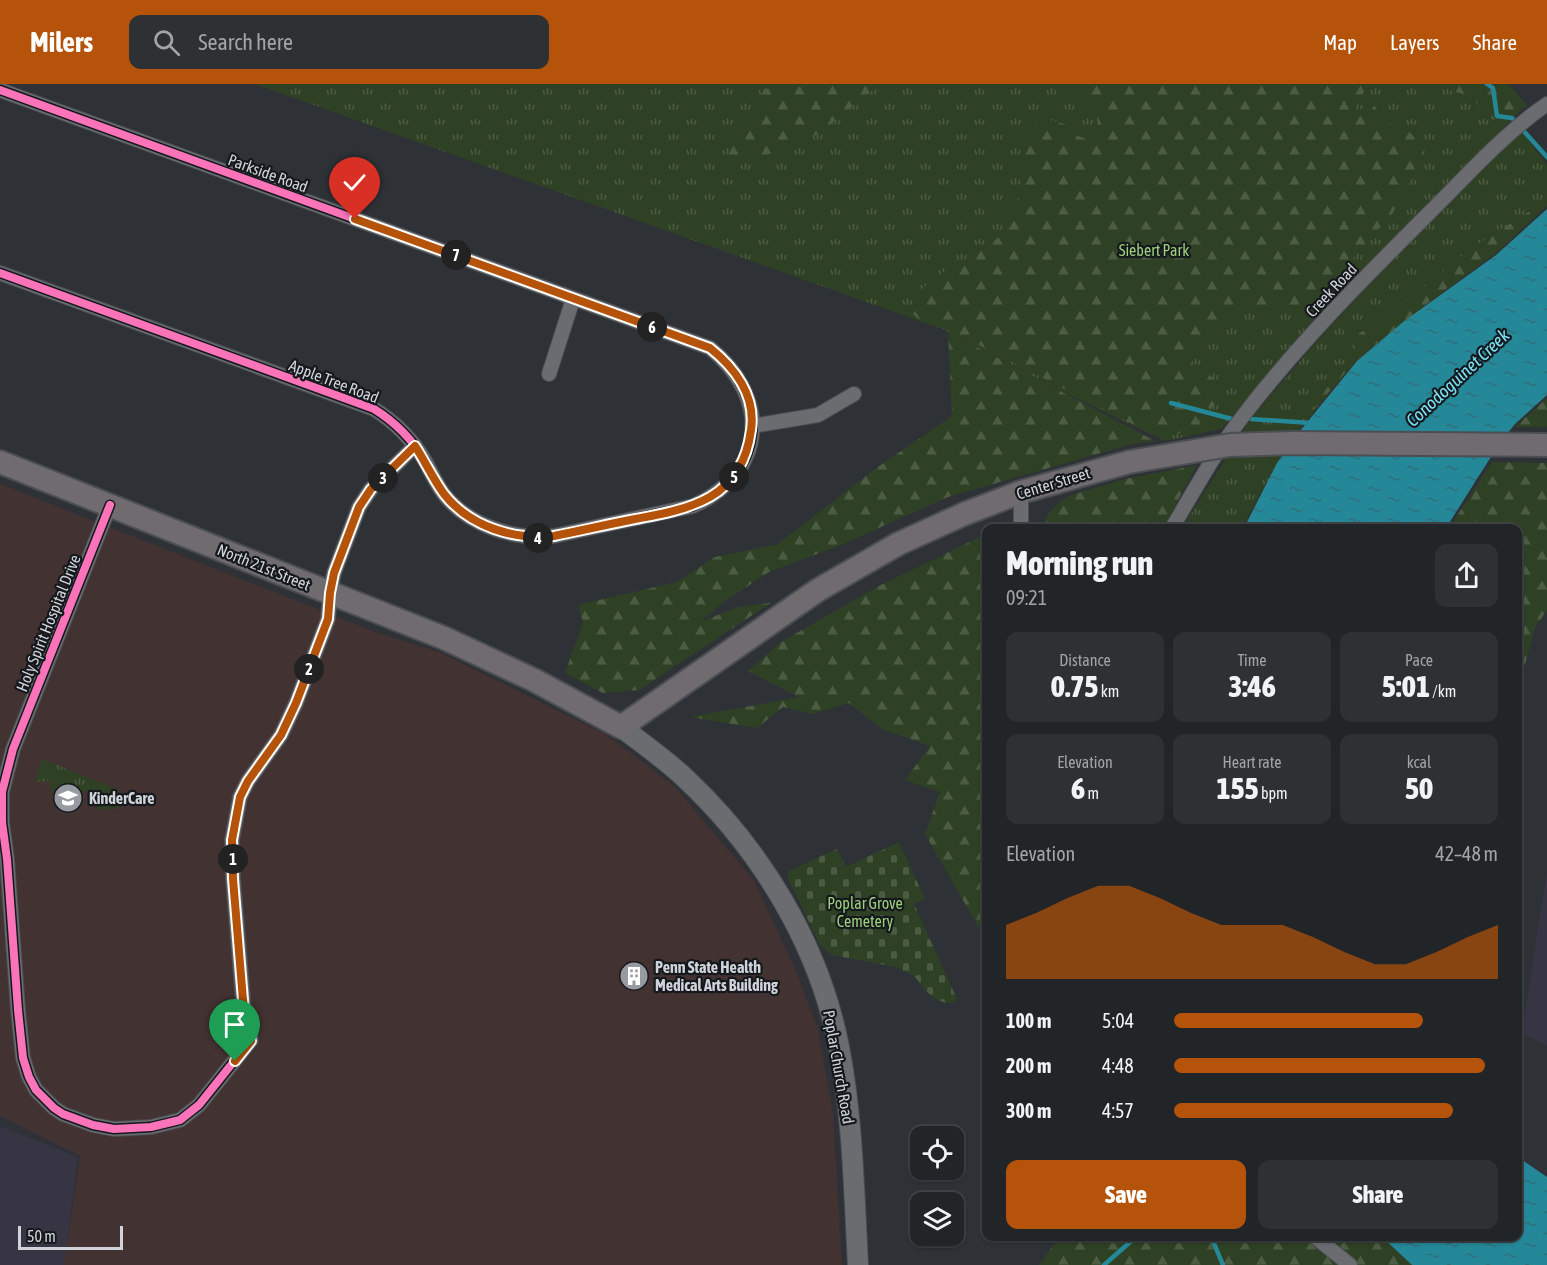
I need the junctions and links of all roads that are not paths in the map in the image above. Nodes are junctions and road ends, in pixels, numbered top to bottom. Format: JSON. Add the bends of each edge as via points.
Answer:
{"nodes":[{"id":1,"x":0,"y":90,"type":"edge"},
{"id":2,"x":1547,"y":104,"type":"edge"},
{"id":3,"x":0,"y":273,"type":"edge"},
{"id":4,"x":573,"y":299,"type":"junction"},
{"id":5,"x":549,"y":374,"type":"dead end"},
{"id":6,"x":854,"y":394,"type":"dead end"},
{"id":7,"x":752,"y":426,"type":"junction"},
{"id":8,"x":415,"y":446,"type":"junction"},
{"id":9,"x":1547,"y":446,"type":"edge"},
{"id":10,"x":0,"y":462,"type":"edge"},
{"id":11,"x":1021,"y":492,"type":"junction"},
{"id":12,"x":110,"y":505,"type":"junction"},
{"id":13,"x":1021,"y":524,"type":"edge"},
{"id":14,"x":1174,"y":524,"type":"edge"},
{"id":15,"x":330,"y":593,"type":"junction"},
{"id":16,"x":621,"y":727,"type":"junction"},
{"id":17,"x":1320,"y":1241,"type":"edge"},
{"id":18,"x":858,"y":1265,"type":"edge"},
{"id":19,"x":1350,"y":1265,"type":"edge"}],
"edges":[{"from":1,"to":4,"type":"street","name":"Parkside Road"},
{"from":2,"to":14,"type":"street","name":"Creek Road","via":[[1512,131],[1313,333],[1240,419]]},
{"from":3,"to":8,"type":"street","name":"Apple Tree Road","via":[[361,403],[388,418]]},
{"from":4,"to":5,"type":"street"},
{"from":4,"to":7,"type":"street","name":"Parkside Road","via":[[710,348],[742,384]]},
{"from":6,"to":7,"type":"street","via":[[818,415]]},
{"from":7,"to":8,"type":"street","name":"Apple Tree Road","via":[[741,468],[707,500],[666,513],[537,538],[496,530],[466,515],[444,494]]},
{"from":8,"to":15,"type":"street","name":"Holy Spirit Hospital Drive","via":[[365,498],[338,562]]},
{"from":9,"to":11,"type":"main road","name":"Center Street","bridge":true,"via":[[1230,445],[1129,462]]},
{"from":10,"to":12,"type":"main road","name":"North 21st Street"},
{"from":11,"to":13,"type":"street"},
{"from":11,"to":16,"type":"main road","name":"Center Street","via":[[940,524],[857,567]]},
{"from":12,"to":15,"type":"main road","name":"North 21st Street"},
{"from":12,"to":15,"type":"street","name":"Holy Spirit Hospital Drive","via":[[13,749],[2,792],[23,1058],[36,1089],[63,1114],[114,1129],[151,1127],[180,1120],[199,1105],[251,1041],[244,1012],[235,910],[232,840],[236,812],[248,781],[281,735],[296,703],[328,619]]},
{"from":15,"to":16,"type":"main road","name":"North 21st Street","via":[[501,663]]},
{"from":16,"to":18,"type":"street","name":"Poplar Church Road","via":[[679,772],[724,819],[766,872],[811,955],[839,1045]]},
{"from":17,"to":19,"type":"street"}]}
